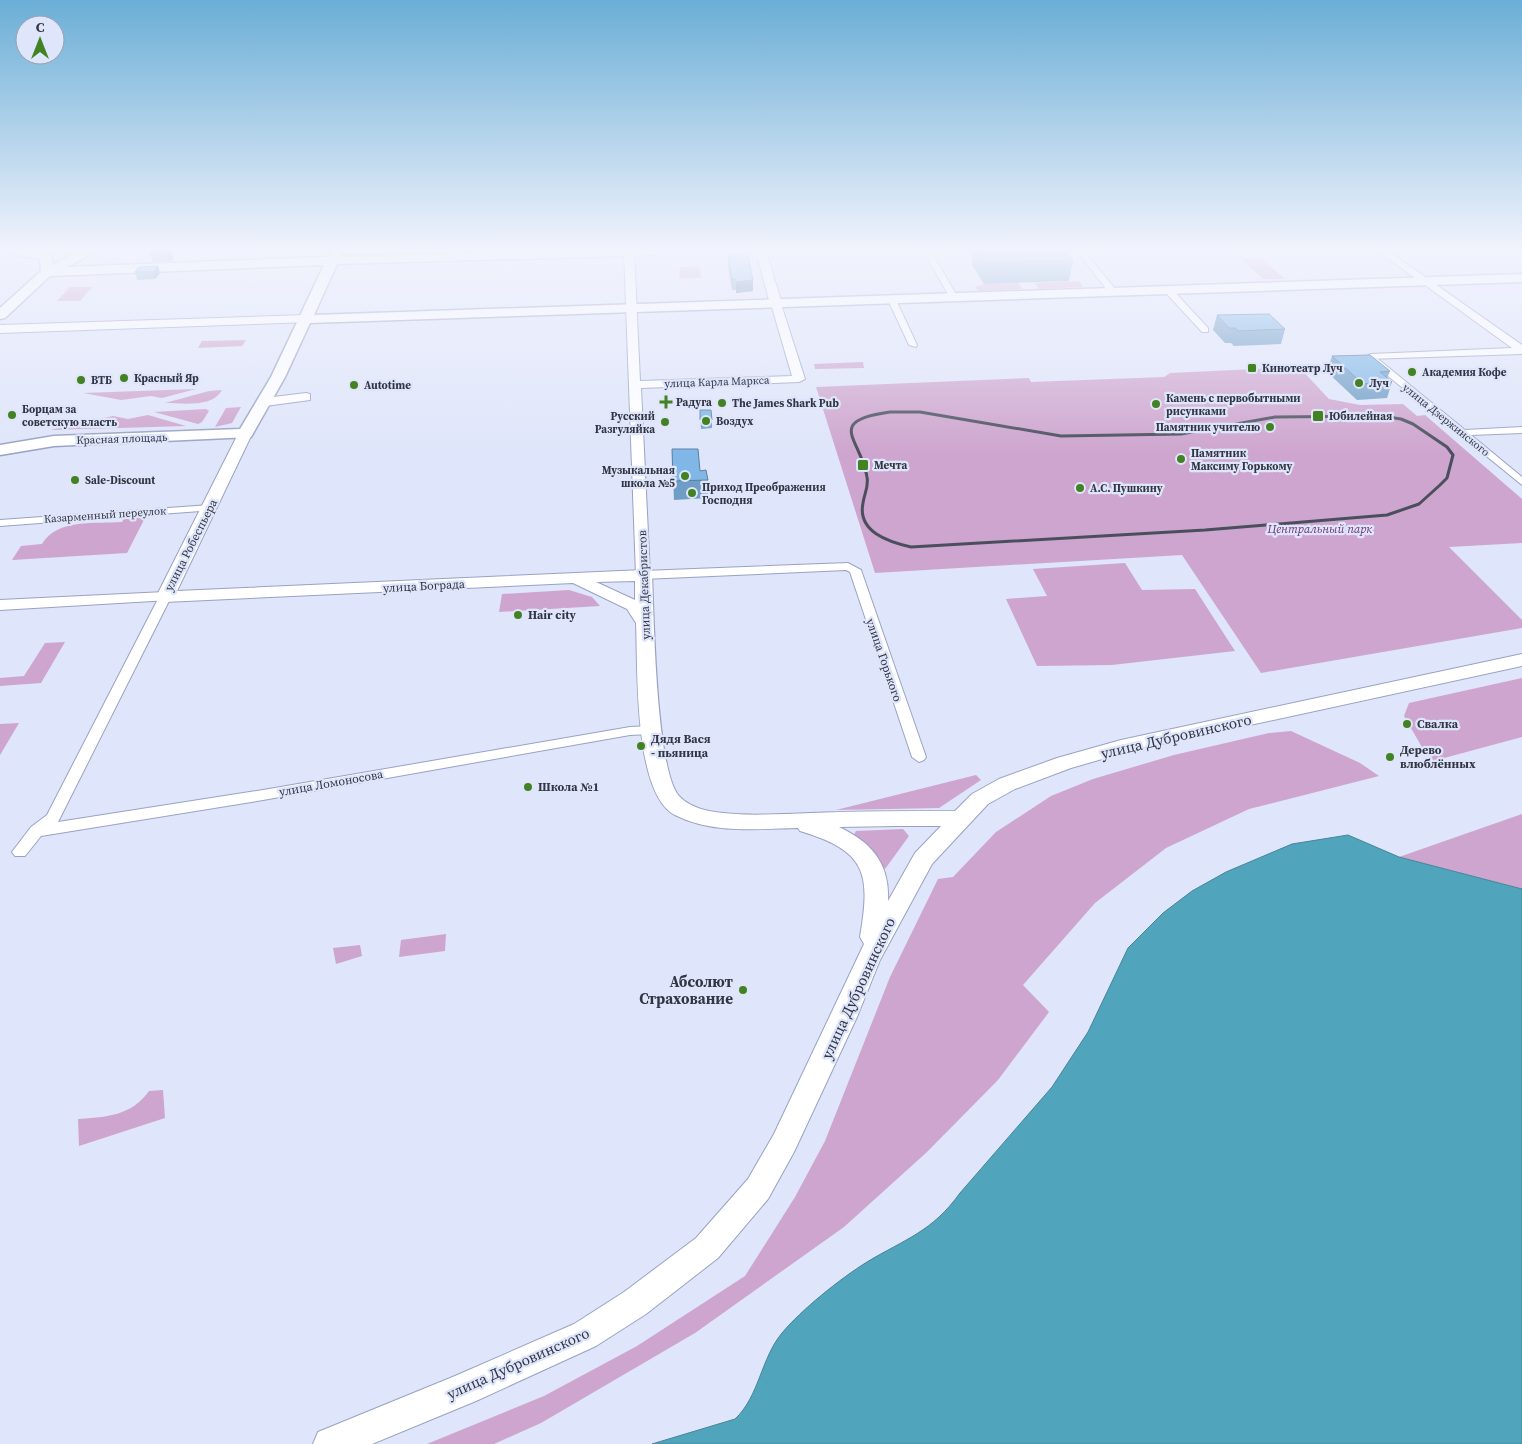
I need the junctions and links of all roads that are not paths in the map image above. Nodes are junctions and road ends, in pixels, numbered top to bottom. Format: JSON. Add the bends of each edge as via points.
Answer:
{"nodes":[{"id":1,"x":324,"y":318,"type":"edge"},
{"id":2,"x":632,"y":318,"type":"edge"},
{"id":3,"x":780,"y":318,"type":"edge"},
{"id":4,"x":901,"y":318,"type":"edge"},
{"id":5,"x":1194,"y":318,"type":"edge"},
{"id":6,"x":1477,"y":318,"type":"edge"},
{"id":7,"x":306,"y":319,"type":"junction"},
{"id":8,"x":0,"y":329,"type":"edge"},
{"id":9,"x":1204,"y":330,"type":"dead end"},
{"id":10,"x":914,"y":345,"type":"dead end"},
{"id":11,"x":1522,"y":350,"type":"edge"},
{"id":12,"x":1371,"y":357,"type":"joint"},
{"id":13,"x":635,"y":385,"type":"junction"},
{"id":14,"x":306,"y":397,"type":"dead end"},
{"id":15,"x":265,"y":402,"type":"junction"},
{"id":16,"x":1522,"y":430,"type":"edge"},
{"id":17,"x":1462,"y":432,"type":"junction"},
{"id":18,"x":245,"y":434,"type":"junction"},
{"id":19,"x":0,"y":450,"type":"edge"},
{"id":20,"x":1522,"y":482,"type":"edge"},
{"id":21,"x":210,"y":508,"type":"junction"},
{"id":22,"x":0,"y":523,"type":"edge"},
{"id":23,"x":848,"y":566,"type":"joint"},
{"id":24,"x":643,"y":575,"type":"junction"},
{"id":25,"x":561,"y":580,"type":"junction"},
{"id":26,"x":165,"y":597,"type":"junction"},
{"id":27,"x":0,"y":604,"type":"edge"},
{"id":28,"x":645,"y":622,"type":"junction"},
{"id":29,"x":1522,"y":660,"type":"edge"},
{"id":30,"x":651,"y":730,"type":"junction"},
{"id":31,"x":919,"y":757,"type":"dead end"},
{"id":32,"x":961,"y":819,"type":"junction"},
{"id":33,"x":781,"y":821,"type":"junction"},
{"id":34,"x":36,"y":831,"type":"junction"},
{"id":35,"x":20,"y":852,"type":"dead end"},
{"id":36,"x":868,"y":960,"type":"junction"},
{"id":37,"x":330,"y":1444,"type":"edge"}],
"edges":[{"from":1,"to":7,"type":"main road"},
{"from":2,"to":13,"type":"street","name":"улица Декабристов"},
{"from":3,"to":13,"type":"street","name":"улица Карла Маркса","via":[[799,379]]},
{"from":4,"to":10,"type":"street"},
{"from":5,"to":9,"type":"street"},
{"from":6,"to":11,"type":"street"},
{"from":7,"to":8,"type":"main road"},
{"from":7,"to":15,"type":"main road","name":"улица Робеспьера"},
{"from":11,"to":12,"type":"street"},
{"from":12,"to":17,"type":"street","name":"улица Дзержинского"},
{"from":13,"to":24,"type":"street","name":"улица Декабристов"},
{"from":14,"to":15,"type":"street"},
{"from":15,"to":18,"type":"main road","name":"улица Робеспьера"},
{"from":16,"to":17,"type":"street"},
{"from":17,"to":20,"type":"street","name":"улица Дзержинского"},
{"from":18,"to":19,"type":"main road","name":"Красная площадь","via":[[54,441]]},
{"from":18,"to":21,"type":"main road","name":"улица Робеспьера"},
{"from":21,"to":22,"type":"street","name":"Казарменный переулок"},
{"from":21,"to":26,"type":"main road","name":"улица Робеспьера"},
{"from":23,"to":24,"type":"street","name":"улица Бограда"},
{"from":23,"to":31,"type":"street","name":"улица Горького","via":[[855,570]]},
{"from":24,"to":25,"type":"main road","name":"улица Бограда"},
{"from":24,"to":28,"type":"main road","name":"улица Декабристов"},
{"from":25,"to":26,"type":"main road","name":"улица Бограда"},
{"from":25,"to":28,"type":"main road","via":[[594,586],[633,605]]},
{"from":26,"to":27,"type":"street","name":"улица Бограда"},
{"from":26,"to":34,"type":"street","name":"улица Робеспьера","via":[[53,818]]},
{"from":28,"to":30,"type":"main road","name":"улица Декабристов"},
{"from":29,"to":32,"type":"main road","name":"улица Дубровинского","via":[[1128,745],[1064,763],[1007,784],[980,799]]},
{"from":30,"to":33,"type":"main road","name":"улица Декабристов","via":[[663,790],[681,809],[705,818]]},
{"from":30,"to":34,"type":"street","name":"улица Ломоносова"},
{"from":32,"to":33,"type":"main road"},
{"from":32,"to":36,"type":"main road","name":"улица Дубровинского","via":[[920,865]]},
{"from":33,"to":36,"type":"main road","via":[[840,835],[870,862],[877,878],[879,900]]},
{"from":34,"to":35,"type":"street"},
{"from":36,"to":37,"type":"main road","name":"улица Дубровинского","via":[[841,1025],[776,1159],[758,1189],[706,1248],[635,1303],[585,1335]]}]}
